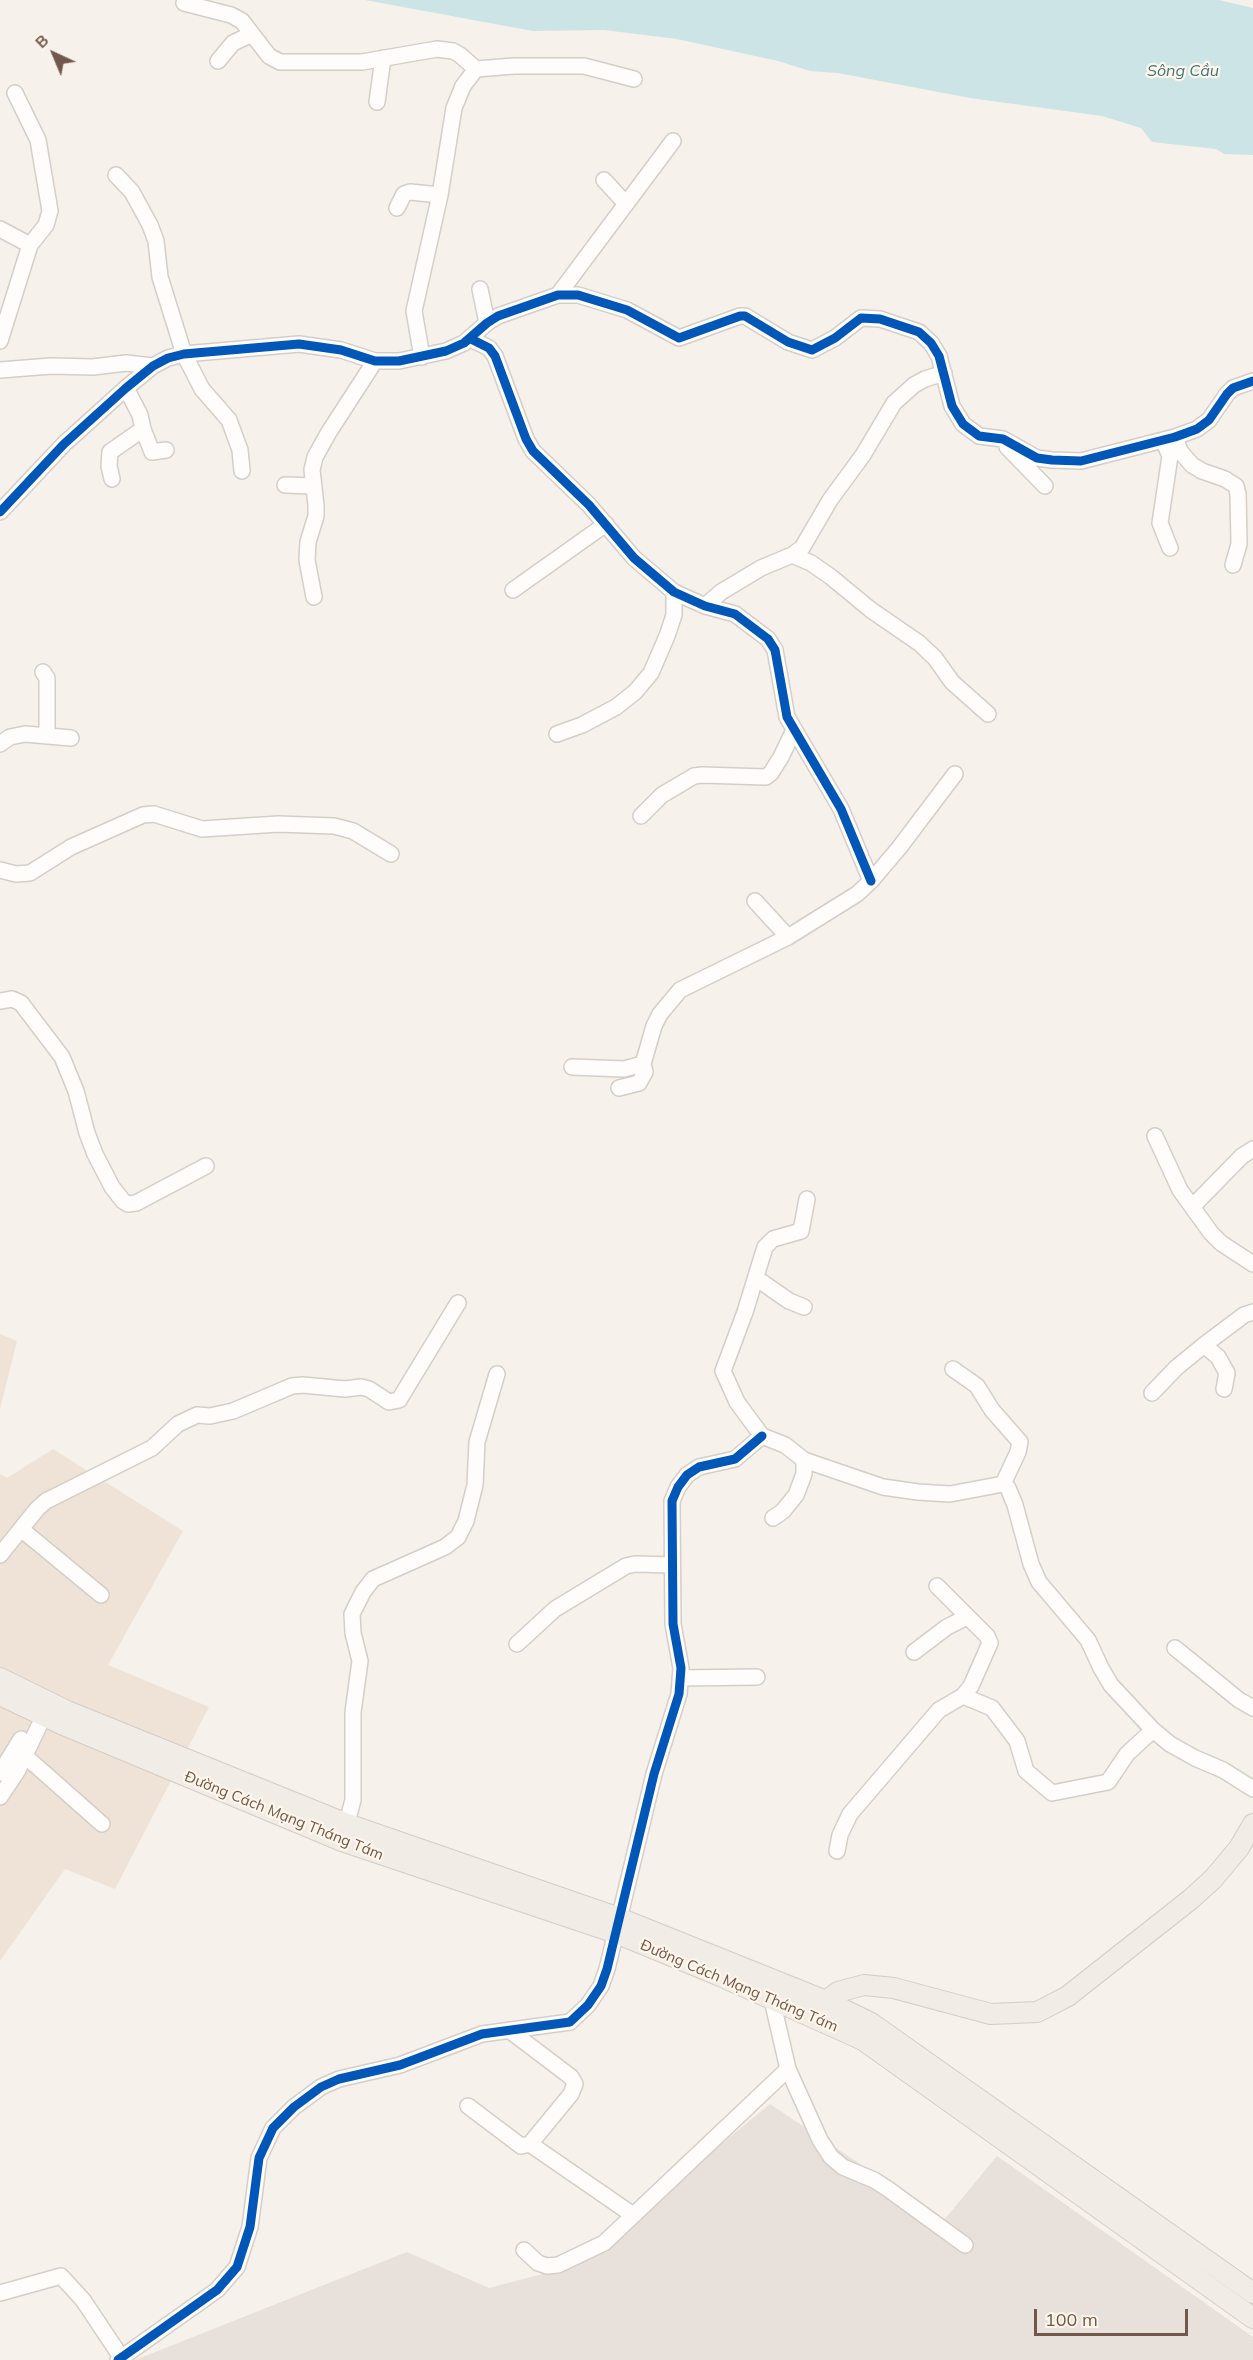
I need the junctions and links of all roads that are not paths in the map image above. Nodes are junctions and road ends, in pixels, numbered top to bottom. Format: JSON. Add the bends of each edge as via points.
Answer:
{"nodes":[{"id":1,"x":184,"y":3,"type":"dead end"},
{"id":2,"x":252,"y":34,"type":"junction"},
{"id":3,"x":383,"y":58,"type":"junction"},
{"id":4,"x":218,"y":61,"type":"dead end"},
{"id":5,"x":476,"y":69,"type":"junction"},
{"id":6,"x":634,"y":79,"type":"dead end"},
{"id":7,"x":15,"y":93,"type":"dead end"},
{"id":8,"x":377,"y":102,"type":"dead end"},
{"id":9,"x":672,"y":141,"type":"dead end"},
{"id":10,"x":116,"y":175,"type":"dead end"},
{"id":11,"x":604,"y":180,"type":"dead end"},
{"id":12,"x":440,"y":195,"type":"junction"},
{"id":13,"x":626,"y":204,"type":"junction"},
{"id":14,"x":397,"y":208,"type":"dead end"},
{"id":15,"x":0,"y":229,"type":"edge"},
{"id":16,"x":30,"y":245,"type":"junction"},
{"id":17,"x":480,"y":289,"type":"dead end"},
{"id":18,"x":558,"y":295,"type":"junction"},
{"id":19,"x":487,"y":323,"type":"junction"},
{"id":20,"x":0,"y":339,"type":"edge"},
{"id":21,"x":471,"y":339,"type":"junction"},
{"id":22,"x":184,"y":354,"type":"junction"},
{"id":23,"x":422,"y":357,"type":"junction"},
{"id":24,"x":375,"y":361,"type":"junction"},
{"id":25,"x":153,"y":366,"type":"junction"},
{"id":26,"x":0,"y":370,"type":"edge"},
{"id":27,"x":944,"y":373,"type":"junction"},
{"id":28,"x":1253,"y":381,"type":"edge"},
{"id":29,"x":126,"y":388,"type":"junction"},
{"id":30,"x":143,"y":429,"type":"junction"},
{"id":31,"x":1003,"y":439,"type":"junction"},
{"id":32,"x":1169,"y":439,"type":"junction"},
{"id":33,"x":166,"y":450,"type":"dead end"},
{"id":34,"x":242,"y":471,"type":"dead end"},
{"id":35,"x":112,"y":479,"type":"dead end"},
{"id":36,"x":285,"y":485,"type":"dead end"},
{"id":37,"x":313,"y":486,"type":"junction"},
{"id":38,"x":1045,"y":486,"type":"dead end"},
{"id":39,"x":0,"y":512,"type":"edge"},
{"id":40,"x":606,"y":524,"type":"junction"},
{"id":41,"x":1170,"y":548,"type":"dead end"},
{"id":42,"x":792,"y":555,"type":"junction"},
{"id":43,"x":1233,"y":565,"type":"dead end"},
{"id":44,"x":513,"y":590,"type":"dead end"},
{"id":45,"x":674,"y":592,"type":"junction"},
{"id":46,"x":314,"y":597,"type":"dead end"},
{"id":47,"x":705,"y":606,"type":"junction"},
{"id":48,"x":43,"y":672,"type":"dead end"},
{"id":49,"x":988,"y":714,"type":"dead end"},
{"id":50,"x":794,"y":730,"type":"junction"},
{"id":51,"x":557,"y":734,"type":"dead end"},
{"id":52,"x":47,"y":735,"type":"junction"},
{"id":53,"x":71,"y":738,"type":"dead end"},
{"id":54,"x":0,"y":744,"type":"edge"},
{"id":55,"x":955,"y":774,"type":"dead end"},
{"id":56,"x":641,"y":816,"type":"dead end"},
{"id":57,"x":391,"y":854,"type":"dead end"},
{"id":58,"x":0,"y":870,"type":"edge"},
{"id":59,"x":871,"y":881,"type":"junction"},
{"id":60,"x":755,"y":901,"type":"dead end"},
{"id":61,"x":788,"y":937,"type":"junction"},
{"id":62,"x":0,"y":1001,"type":"edge"},
{"id":63,"x":643,"y":1064,"type":"junction"},
{"id":64,"x":572,"y":1067,"type":"dead end"},
{"id":65,"x":619,"y":1088,"type":"dead end"},
{"id":66,"x":1155,"y":1136,"type":"dead end"},
{"id":67,"x":1253,"y":1149,"type":"edge"},
{"id":68,"x":206,"y":1166,"type":"dead end"},
{"id":69,"x":807,"y":1199,"type":"dead end"},
{"id":70,"x":1192,"y":1207,"type":"junction"},
{"id":71,"x":1253,"y":1264,"type":"edge"},
{"id":72,"x":756,"y":1278,"type":"junction"},
{"id":73,"x":458,"y":1304,"type":"dead end"},
{"id":74,"x":804,"y":1306,"type":"dead end"},
{"id":75,"x":1253,"y":1312,"type":"edge"},
{"id":76,"x":1204,"y":1345,"type":"junction"},
{"id":77,"x":953,"y":1369,"type":"dead end"},
{"id":78,"x":497,"y":1374,"type":"dead end"},
{"id":79,"x":1224,"y":1389,"type":"dead end"},
{"id":80,"x":1152,"y":1393,"type":"dead end"},
{"id":81,"x":762,"y":1437,"type":"junction"},
{"id":82,"x":804,"y":1460,"type":"junction"},
{"id":83,"x":1003,"y":1484,"type":"junction"},
{"id":84,"x":773,"y":1518,"type":"dead end"},
{"id":85,"x":21,"y":1529,"type":"junction"},
{"id":86,"x":0,"y":1555,"type":"edge"},
{"id":87,"x":672,"y":1565,"type":"junction"},
{"id":88,"x":937,"y":1586,"type":"dead end"},
{"id":89,"x":101,"y":1595,"type":"dead end"},
{"id":90,"x":967,"y":1617,"type":"junction"},
{"id":91,"x":517,"y":1644,"type":"dead end"},
{"id":92,"x":1175,"y":1648,"type":"dead end"},
{"id":93,"x":914,"y":1652,"type":"dead end"},
{"id":94,"x":757,"y":1677,"type":"dead end"},
{"id":95,"x":0,"y":1678,"type":"edge"},
{"id":96,"x":680,"y":1678,"type":"junction"},
{"id":97,"x":0,"y":1695,"type":"edge"},
{"id":98,"x":963,"y":1696,"type":"junction"},
{"id":99,"x":43,"y":1707,"type":"junction"},
{"id":100,"x":1253,"y":1708,"type":"edge"},
{"id":101,"x":1152,"y":1730,"type":"junction"},
{"id":102,"x":21,"y":1754,"type":"junction"},
{"id":103,"x":0,"y":1773,"type":"edge"},
{"id":104,"x":1253,"y":1790,"type":"edge"},
{"id":105,"x":0,"y":1797,"type":"edge"},
{"id":106,"x":102,"y":1824,"type":"dead end"},
{"id":107,"x":1253,"y":1824,"type":"edge"},
{"id":108,"x":344,"y":1833,"type":"junction"},
{"id":109,"x":837,"y":1851,"type":"dead end"},
{"id":110,"x":618,"y":1926,"type":"junction"},
{"id":111,"x":772,"y":2000,"type":"junction"},
{"id":112,"x":826,"y":2001,"type":"junction"},
{"id":113,"x":815,"y":2019,"type":"junction"},
{"id":114,"x":509,"y":2030,"type":"junction"},
{"id":115,"x":788,"y":2069,"type":"junction"},
{"id":116,"x":468,"y":2106,"type":"dead end"},
{"id":117,"x":530,"y":2144,"type":"junction"},
{"id":118,"x":633,"y":2214,"type":"junction"},
{"id":119,"x":965,"y":2245,"type":"dead end"},
{"id":120,"x":524,"y":2250,"type":"dead end"},
{"id":121,"x":0,"y":2293,"type":"edge"},
{"id":122,"x":1253,"y":2293,"type":"edge"},
{"id":123,"x":1253,"y":2318,"type":"edge"},
{"id":124,"x":119,"y":2358,"type":"edge"}],
"edges":[{"from":1,"to":2,"type":"street","via":[[231,15]]},
{"from":2,"to":3,"type":"street","via":[[269,56],[280,62]]},
{"from":2,"to":4,"type":"street","via":[[233,43]]},
{"from":3,"to":5,"type":"street","via":[[437,49],[453,51]]},
{"from":3,"to":8,"type":"street"},
{"from":5,"to":6,"type":"street","via":[[584,66]]},
{"from":5,"to":12,"type":"street","via":[[457,96]]},
{"from":7,"to":16,"type":"street","via":[[38,140],[50,211],[46,225]]},
{"from":9,"to":13,"type":"street"},
{"from":10,"to":22,"type":"street","via":[[132,192],[150,225],[160,277]]},
{"from":11,"to":13,"type":"street"},
{"from":12,"to":14,"type":"street","via":[[410,192]]},
{"from":12,"to":23,"type":"street","via":[[414,311]]},
{"from":13,"to":18,"type":"street"},
{"from":15,"to":16,"type":"street"},
{"from":16,"to":20,"type":"street"},
{"from":17,"to":19,"type":"street"},
{"from":18,"to":19,"type":"street"},
{"from":18,"to":27,"type":"street","via":[[578,296],[627,310],[679,338],[745,316],[788,342],[812,350],[861,318],[880,319],[925,336],[939,356]]},
{"from":19,"to":21,"type":"street"},
{"from":21,"to":23,"type":"street"},
{"from":21,"to":40,"type":"street","via":[[489,348],[495,356],[533,451]]},
{"from":22,"to":24,"type":"street","via":[[299,344],[341,350]]},
{"from":22,"to":25,"type":"street"},
{"from":22,"to":34,"type":"street","via":[[202,389],[229,420],[240,450]]},
{"from":23,"to":24,"type":"street","via":[[399,362]]},
{"from":24,"to":37,"type":"street","via":[[315,457]]},
{"from":25,"to":26,"type":"street","via":[[126,363]]},
{"from":25,"to":29,"type":"street"},
{"from":27,"to":31,"type":"street","via":[[952,406],[963,424],[979,436]]},
{"from":27,"to":42,"type":"street","via":[[914,385],[894,404],[802,548]]},
{"from":28,"to":32,"type":"street","via":[[1227,393],[1205,425]]},
{"from":29,"to":30,"type":"street"},
{"from":29,"to":39,"type":"street","via":[[64,444]]},
{"from":30,"to":33,"type":"street","via":[[152,452]]},
{"from":30,"to":35,"type":"street","via":[[110,452]]},
{"from":31,"to":32,"type":"street","via":[[1037,458],[1066,462]]},
{"from":31,"to":38,"type":"street"},
{"from":32,"to":41,"type":"street","via":[[1161,523]]},
{"from":32,"to":43,"type":"street","via":[[1192,465],[1236,486],[1239,544]]},
{"from":36,"to":37,"type":"street"},
{"from":37,"to":46,"type":"street","via":[[316,516],[308,542],[308,560]]},
{"from":40,"to":44,"type":"street"},
{"from":40,"to":45,"type":"street","via":[[634,558]]},
{"from":42,"to":47,"type":"street","via":[[761,568]]},
{"from":42,"to":49,"type":"street","via":[[811,563],[928,650],[944,674]]},
{"from":45,"to":47,"type":"street"},
{"from":45,"to":51,"type":"street","via":[[674,615],[651,673],[616,707]]},
{"from":47,"to":50,"type":"street","via":[[735,614],[768,639],[775,650],[785,709]]},
{"from":48,"to":52,"type":"street","via":[[47,678]]},
{"from":50,"to":56,"type":"street","via":[[766,777],[694,776],[662,795]]},
{"from":50,"to":59,"type":"street","via":[[841,809]]},
{"from":52,"to":53,"type":"street"},
{"from":52,"to":54,"type":"street","via":[[25,734]]},
{"from":55,"to":59,"type":"street"},
{"from":57,"to":58,"type":"street","via":[[353,831],[334,826],[278,824],[202,829],[154,814],[143,815],[71,847],[30,873]]},
{"from":59,"to":61,"type":"street"},
{"from":60,"to":61,"type":"street"},
{"from":61,"to":63,"type":"street","via":[[680,990],[657,1020]]},
{"from":62,"to":68,"type":"street","via":[[12,999],[21,1003],[62,1057],[95,1154],[123,1201],[136,1203]]},
{"from":63,"to":64,"type":"street","via":[[624,1069]]},
{"from":63,"to":65,"type":"street","via":[[645,1072],[639,1083]]},
{"from":66,"to":70,"type":"street"},
{"from":67,"to":70,"type":"street"},
{"from":69,"to":72,"type":"street","via":[[801,1231],[769,1242]]},
{"from":70,"to":71,"type":"street","via":[[1221,1243]]},
{"from":72,"to":74,"type":"street","via":[[789,1301]]},
{"from":72,"to":81,"type":"street","via":[[723,1371],[737,1402]]},
{"from":73,"to":85,"type":"street","via":[[399,1400],[389,1402],[361,1387],[303,1385],[233,1411],[197,1415],[178,1424],[152,1448],[46,1501]]},
{"from":75,"to":76,"type":"street"},
{"from":76,"to":79,"type":"street","via":[[1227,1373]]},
{"from":76,"to":80,"type":"street"},
{"from":77,"to":83,"type":"street","via":[[976,1386],[1020,1442]]},
{"from":78,"to":108,"type":"street","via":[[477,1442],[475,1485],[458,1538],[373,1579],[352,1614],[352,1633],[360,1661],[353,1712],[353,1800]]},
{"from":81,"to":82,"type":"street","via":[[785,1444]]},
{"from":81,"to":87,"type":"street","via":[[735,1459],[699,1467],[678,1487],[672,1501]]},
{"from":82,"to":83,"type":"street","via":[[882,1487],[918,1492],[950,1494]]},
{"from":82,"to":84,"type":"street","via":[[804,1474],[796,1495]]},
{"from":83,"to":101,"type":"street","via":[[1015,1505],[1039,1582],[1088,1640],[1112,1685]]},
{"from":85,"to":86,"type":"street"},
{"from":85,"to":89,"type":"street"},
{"from":87,"to":91,"type":"street","via":[[626,1566],[555,1610]]},
{"from":87,"to":96,"type":"street","via":[[673,1624]]},
{"from":88,"to":90,"type":"street"},
{"from":90,"to":93,"type":"street"},
{"from":90,"to":98,"type":"street","via":[[990,1643]]},
{"from":92,"to":100,"type":"street"},
{"from":94,"to":96,"type":"street"},
{"from":95,"to":99,"type":"main road","name":"Đường Cách Mạng Tháng Tám"},
{"from":96,"to":110,"type":"street"},
{"from":97,"to":99,"type":"main road","name":"Đường Cách Mạng Tháng Tám"},
{"from":98,"to":101,"type":"street","via":[[992,1708],[1017,1741],[1026,1770],[1052,1793],[1108,1782],[1127,1754]]},
{"from":98,"to":109,"type":"street","via":[[939,1710],[865,1795],[850,1814]]},
{"from":99,"to":102,"type":"street"},
{"from":99,"to":108,"type":"main road","name":"Đường Cách Mạng Tháng Tám"},
{"from":101,"to":104,"type":"street"},
{"from":102,"to":103,"type":"street"},
{"from":102,"to":105,"type":"street"},
{"from":102,"to":106,"type":"street"},
{"from":107,"to":112,"type":"main road","via":[[1239,1848],[1191,1899],[1068,1996],[1036,2012],[991,2014],[894,1988],[864,1985],[838,1992]]},
{"from":108,"to":110,"type":"main road","name":"Đường Cách Mạng Tháng Tám"},
{"from":110,"to":111,"type":"main road","name":"Đường Cách Mạng Tháng Tám"},
{"from":110,"to":112,"type":"main road","name":"Đường Cách Mạng Tháng Tám"},
{"from":110,"to":114,"type":"street","via":[[601,1986],[582,2012],[570,2022]]},
{"from":111,"to":113,"type":"main road","name":"Đường Cách Mạng Tháng Tám"},
{"from":111,"to":115,"type":"street"},
{"from":112,"to":113,"type":"main road"},
{"from":112,"to":122,"type":"main road","name":"Đường Cách Mạng Tháng Tám","via":[[871,2023]]},
{"from":113,"to":123,"type":"main road","name":"Đường Cách Mạng Tháng Tám","via":[[863,2040]]},
{"from":114,"to":117,"type":"street","via":[[571,2077],[574,2084],[571,2094]]},
{"from":114,"to":124,"type":"street","via":[[482,2034],[400,2065],[339,2079],[294,2107],[273,2128],[259,2158],[250,2227],[237,2267],[217,2290]]},
{"from":115,"to":118,"type":"street"},
{"from":115,"to":119,"type":"street","via":[[831,2157],[888,2189]]},
{"from":116,"to":117,"type":"street","via":[[517,2145]]},
{"from":117,"to":118,"type":"street"},
{"from":118,"to":120,"type":"street","via":[[604,2242],[558,2265],[538,2263]]},
{"from":121,"to":124,"type":"street","via":[[61,2277],[83,2300]]}]}
